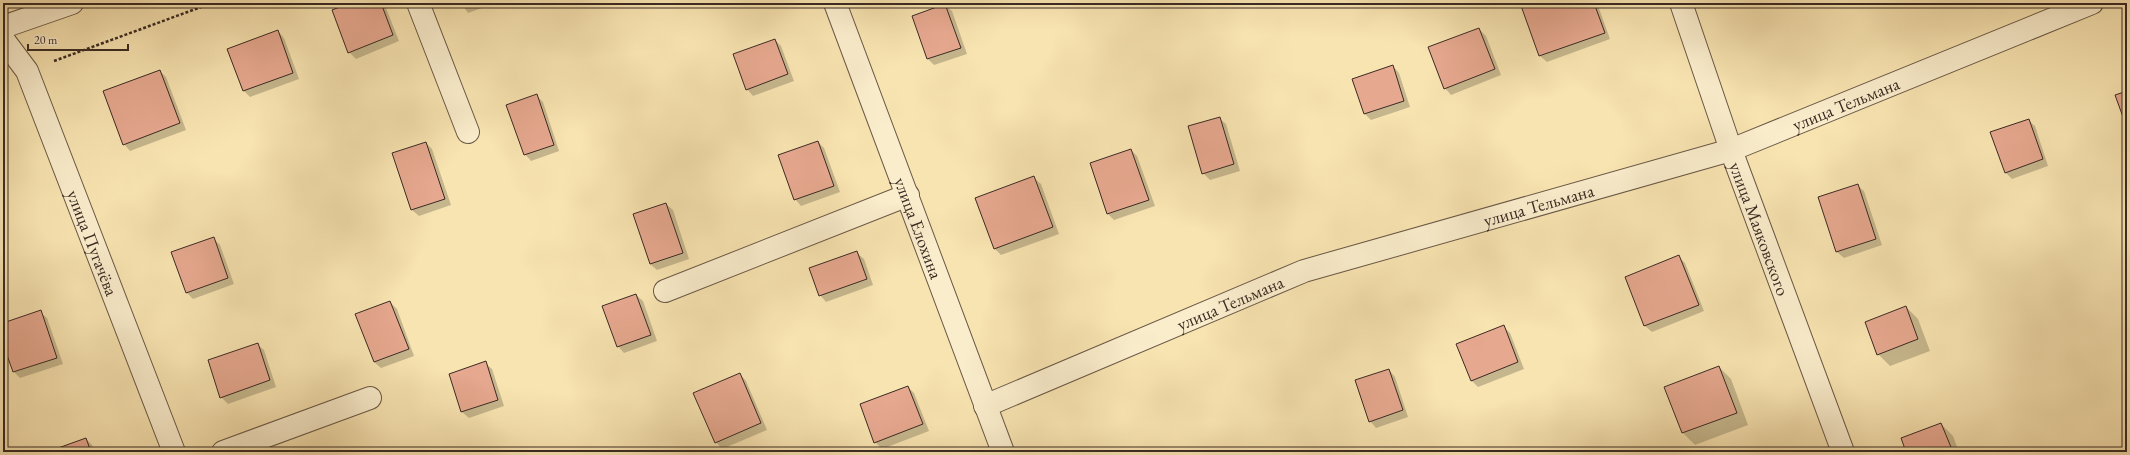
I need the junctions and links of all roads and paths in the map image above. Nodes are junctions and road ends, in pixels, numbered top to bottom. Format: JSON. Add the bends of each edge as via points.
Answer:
{"nodes":[{"id":1,"x":72,"y":3,"type":"edge"},
{"id":2,"x":212,"y":3,"type":"edge"},
{"id":3,"x":418,"y":3,"type":"edge"},
{"id":4,"x":835,"y":3,"type":"edge"},
{"id":5,"x":1681,"y":3,"type":"edge"},
{"id":6,"x":2092,"y":3,"type":"edge"},
{"id":7,"x":3,"y":27,"type":"edge"},
{"id":8,"x":3,"y":38,"type":"edge"},
{"id":9,"x":27,"y":71,"type":"junction"},
{"id":10,"x":468,"y":132,"type":"dead end"},
{"id":11,"x":1731,"y":150,"type":"junction"},
{"id":12,"x":908,"y":196,"type":"junction"},
{"id":13,"x":665,"y":290,"type":"dead end"},
{"id":14,"x":370,"y":398,"type":"dead end"},
{"id":15,"x":985,"y":406,"type":"junction"},
{"id":16,"x":174,"y":452,"type":"edge"},
{"id":17,"x":224,"y":452,"type":"edge"},
{"id":18,"x":1003,"y":452,"type":"edge"},
{"id":19,"x":1843,"y":452,"type":"edge"}],
"edges":[{"from":1,"to":7,"type":"street"},
{"from":2,"to":9,"type":"path"},
{"from":3,"to":10,"type":"street"},
{"from":4,"to":12,"type":"street","name":"улица Елохина"},
{"from":5,"to":11,"type":"street","name":"улица Маяковского"},
{"from":6,"to":11,"type":"street","name":"улица Тельмана"},
{"from":8,"to":9,"type":"street","name":"улица Пугачёва"},
{"from":9,"to":16,"type":"street","name":"улица Пугачёва"},
{"from":11,"to":15,"type":"street","name":"улица Тельмана","via":[[1304,271]]},
{"from":11,"to":19,"type":"street","name":"улица Маяковского"},
{"from":12,"to":13,"type":"street"},
{"from":12,"to":15,"type":"street","name":"улица Елохина"},
{"from":14,"to":17,"type":"street"},
{"from":15,"to":18,"type":"street","name":"улица Елохина"}]}
